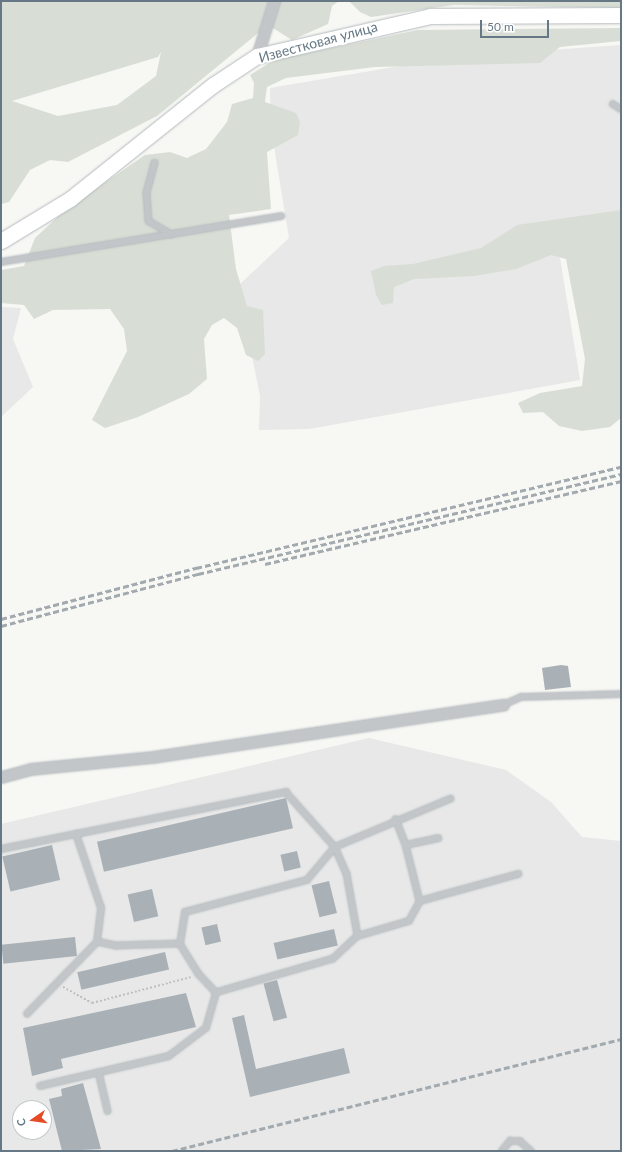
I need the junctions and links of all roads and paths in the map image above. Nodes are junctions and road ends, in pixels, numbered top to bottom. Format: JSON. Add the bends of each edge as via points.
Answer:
{"nodes":[{"id":1,"x":274,"y":1,"type":"edge"},
{"id":2,"x":621,"y":16,"type":"edge"},
{"id":3,"x":257,"y":56,"type":"junction"},
{"id":4,"x":613,"y":104,"type":"dead end"},
{"id":5,"x":621,"y":109,"type":"edge"},
{"id":6,"x":155,"y":163,"type":"dead end"},
{"id":7,"x":281,"y":216,"type":"dead end"},
{"id":8,"x":171,"y":234,"type":"junction"},
{"id":9,"x":1,"y":241,"type":"edge"},
{"id":10,"x":1,"y":262,"type":"edge"},
{"id":11,"x":621,"y":694,"type":"edge"},
{"id":12,"x":502,"y":705,"type":"joint"},
{"id":13,"x":1,"y":777,"type":"edge"},
{"id":14,"x":450,"y":799,"type":"dead end"},
{"id":15,"x":396,"y":819,"type":"junction"},
{"id":16,"x":76,"y":834,"type":"junction"},
{"id":17,"x":438,"y":838,"type":"dead end"},
{"id":18,"x":406,"y":845,"type":"junction"},
{"id":19,"x":335,"y":847,"type":"junction"},
{"id":20,"x":1,"y":849,"type":"edge"},
{"id":21,"x":518,"y":874,"type":"dead end"},
{"id":22,"x":420,"y":901,"type":"junction"},
{"id":23,"x":358,"y":936,"type":"junction"},
{"id":24,"x":97,"y":942,"type":"junction"},
{"id":25,"x":180,"y":944,"type":"junction"},
{"id":26,"x":199,"y":975,"type":"junction"},
{"id":27,"x":57,"y":984,"type":"junction"},
{"id":28,"x":216,"y":993,"type":"junction"},
{"id":29,"x":27,"y":1014,"type":"dead end"},
{"id":30,"x":99,"y":1072,"type":"junction"},
{"id":31,"x":40,"y":1086,"type":"dead end"},
{"id":32,"x":108,"y":1111,"type":"dead end"},
{"id":33,"x":502,"y":1151,"type":"edge"},
{"id":34,"x":531,"y":1151,"type":"edge"}],
"edges":[{"from":1,"to":3,"type":"street"},
{"from":2,"to":3,"type":"main road","name":"Известковая улица","via":[[430,16]]},
{"from":3,"to":9,"type":"main road","name":"Известковая улица","via":[[213,85],[70,199]]},
{"from":4,"to":5,"type":"lane"},
{"from":6,"to":8,"type":"lane","via":[[147,193],[149,221]]},
{"from":7,"to":8,"type":"lane"},
{"from":8,"to":10,"type":"lane"},
{"from":11,"to":12,"type":"lane","via":[[521,697]]},
{"from":12,"to":13,"type":"street","via":[[153,757],[30,769]]},
{"from":14,"to":15,"type":"lane"},
{"from":15,"to":18,"type":"lane"},
{"from":15,"to":19,"type":"lane"},
{"from":16,"to":19,"type":"lane","via":[[286,792]]},
{"from":16,"to":20,"type":"lane"},
{"from":16,"to":24,"type":"lane","via":[[101,908]]},
{"from":17,"to":18,"type":"lane"},
{"from":18,"to":22,"type":"lane"},
{"from":19,"to":23,"type":"lane","via":[[347,874]]},
{"from":19,"to":25,"type":"lane","via":[[307,880],[185,912]]},
{"from":21,"to":22,"type":"lane"},
{"from":22,"to":23,"type":"lane","via":[[409,921]]},
{"from":23,"to":28,"type":"lane","via":[[333,960]]},
{"from":24,"to":25,"type":"lane","via":[[116,946]]},
{"from":24,"to":27,"type":"lane"},
{"from":25,"to":26,"type":"lane"},
{"from":26,"to":27,"type":"path","via":[[92,1003]]},
{"from":26,"to":28,"type":"lane"},
{"from":27,"to":29,"type":"lane"},
{"from":28,"to":30,"type":"lane","via":[[206,1028],[169,1056]]},
{"from":30,"to":31,"type":"lane"},
{"from":30,"to":32,"type":"lane"},
{"from":33,"to":34,"type":"lane","via":[[510,1141],[520,1141]]}]}
